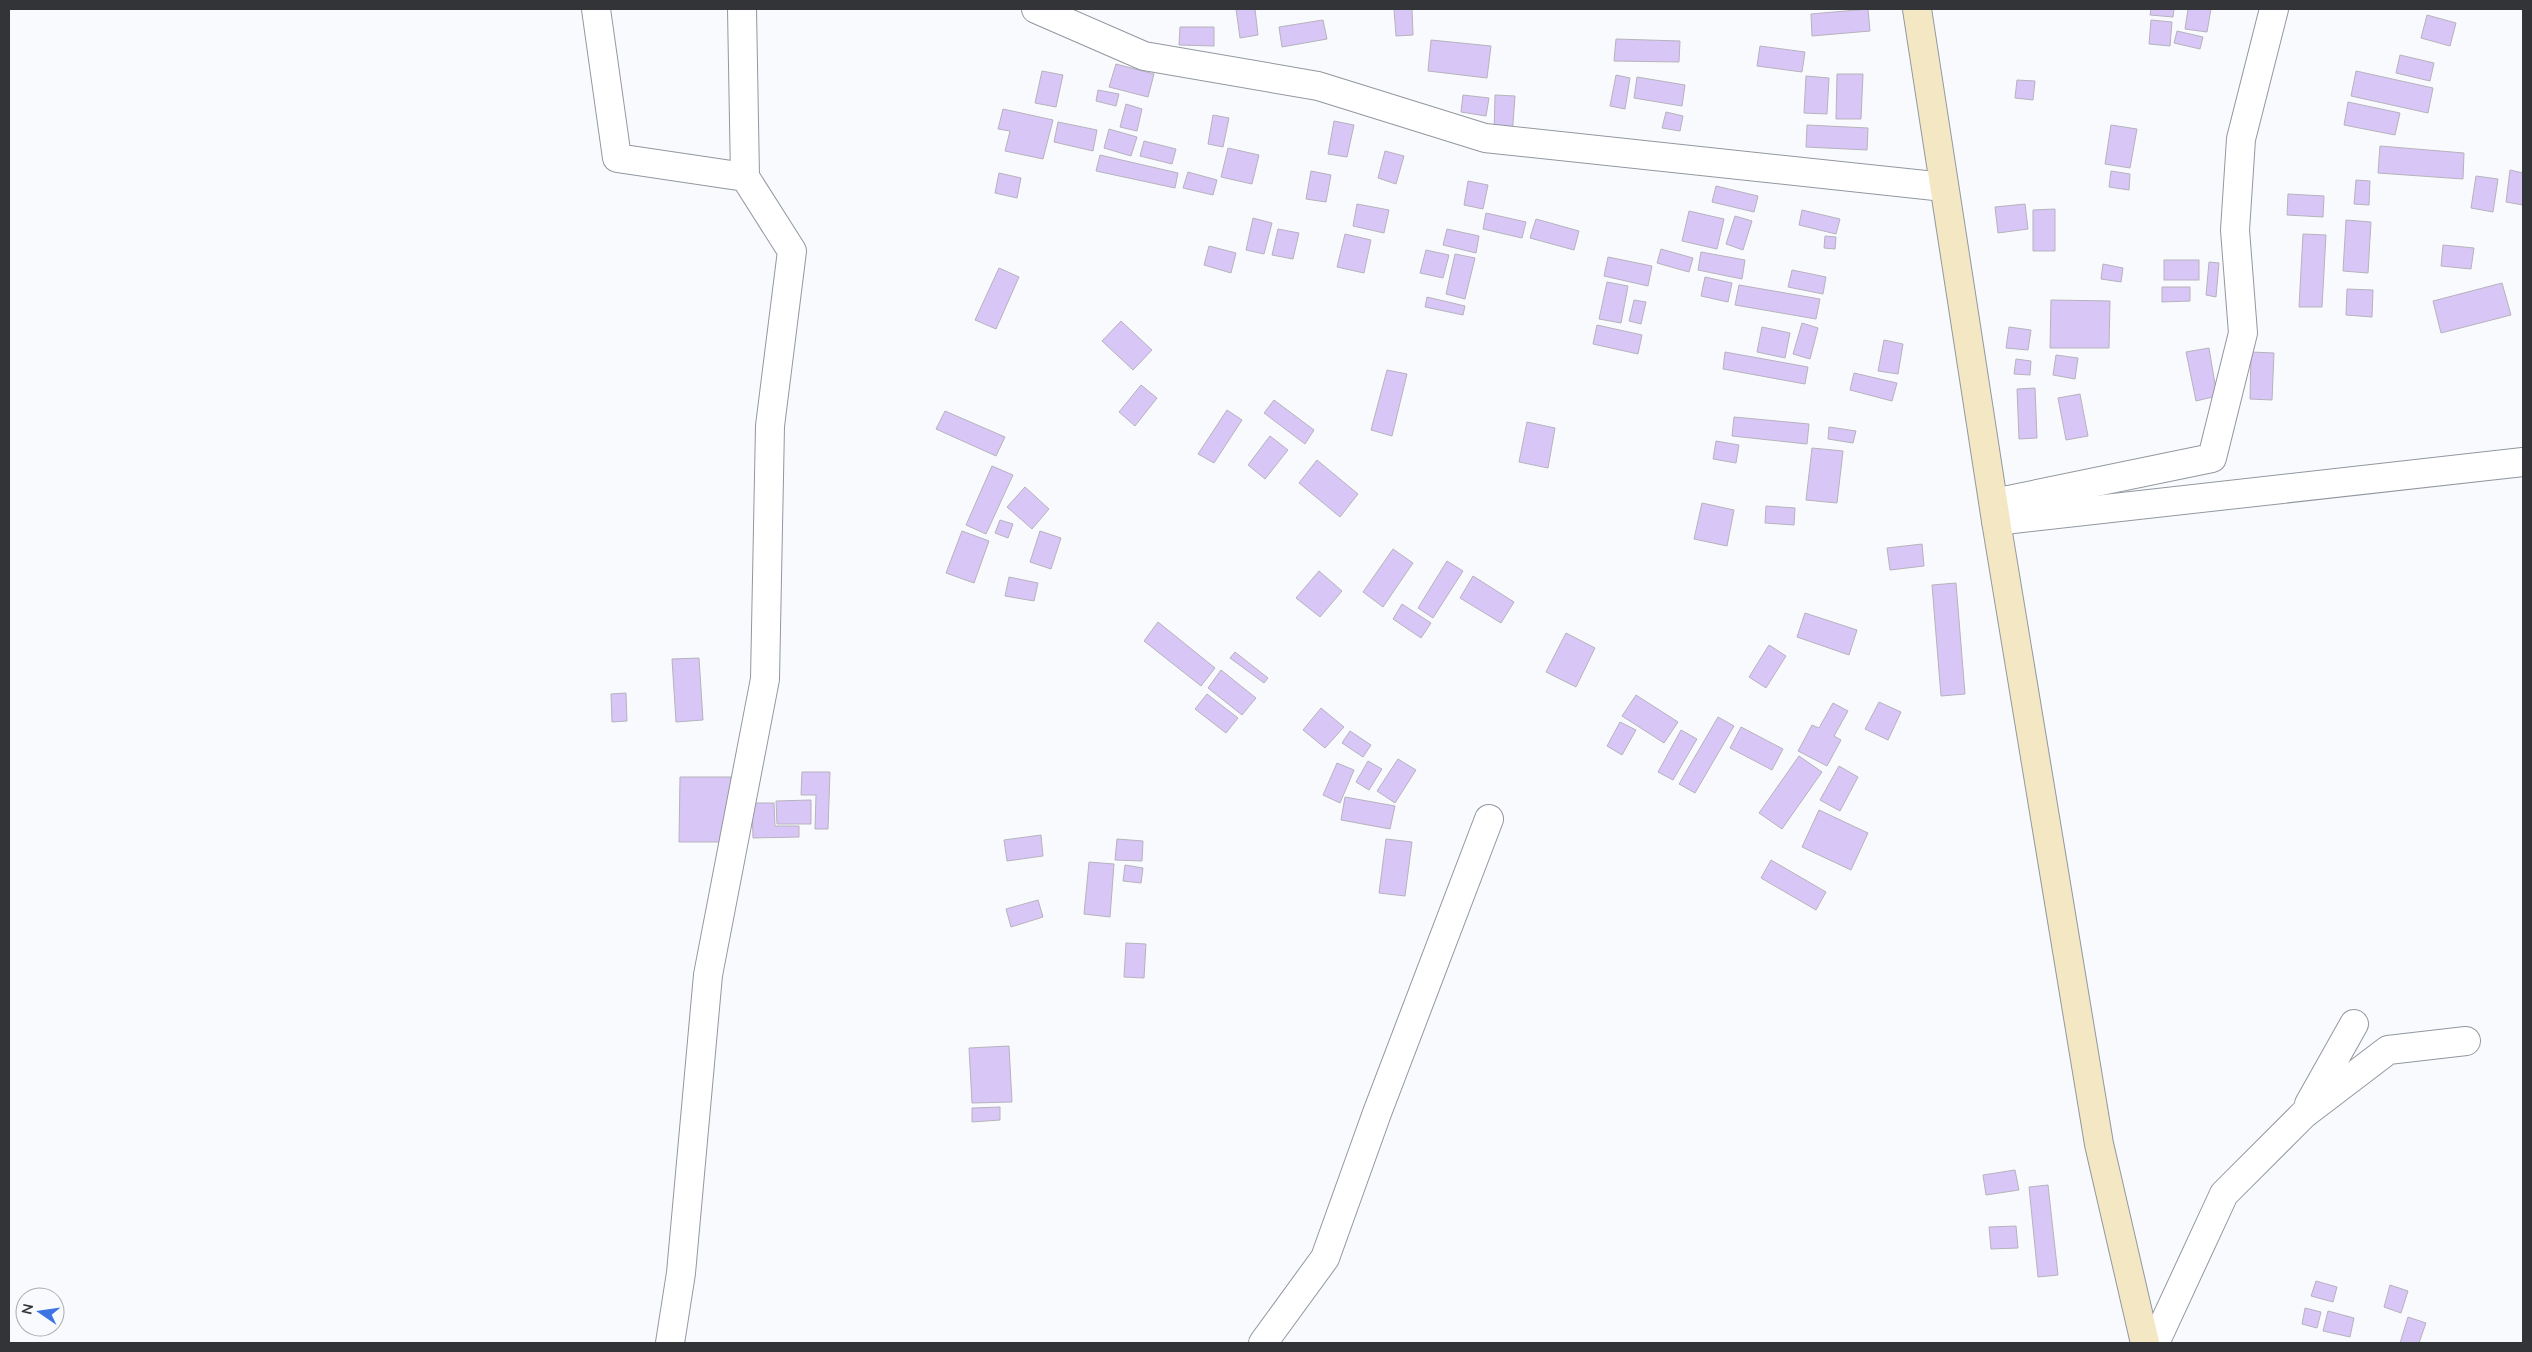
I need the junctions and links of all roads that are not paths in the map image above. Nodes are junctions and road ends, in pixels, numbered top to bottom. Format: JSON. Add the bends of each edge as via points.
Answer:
{"nodes":[{"id":1,"x":596,"y":9,"type":"edge"},
{"id":2,"x":742,"y":9,"type":"edge"},
{"id":3,"x":1036,"y":9,"type":"edge"},
{"id":4,"x":1917,"y":9,"type":"edge"},
{"id":5,"x":2274,"y":9,"type":"edge"},
{"id":6,"x":745,"y":177,"type":"junction"},
{"id":7,"x":1944,"y":187,"type":"junction"},
{"id":8,"x":2523,"y":462,"type":"edge"},
{"id":9,"x":1995,"y":512,"type":"junction"},
{"id":10,"x":1489,"y":819,"type":"dead end"},
{"id":11,"x":2354,"y":1024,"type":"dead end"},
{"id":12,"x":2466,"y":1041,"type":"dead end"},
{"id":13,"x":2304,"y":1114,"type":"junction"},
{"id":14,"x":670,"y":1343,"type":"edge"},
{"id":15,"x":1263,"y":1343,"type":"edge"},
{"id":16,"x":2146,"y":1343,"type":"edge"},
{"id":17,"x":2155,"y":1343,"type":"edge"}],
"edges":[{"from":1,"to":6,"type":"street","via":[[617,158]]},
{"from":2,"to":6,"type":"street"},
{"from":3,"to":7,"type":"street","via":[[1144,56],[1318,86],[1485,138]]},
{"from":4,"to":7,"type":"main road"},
{"from":5,"to":9,"type":"street","via":[[2241,139],[2235,230],[2243,333],[2212,458]]},
{"from":6,"to":14,"type":"street","via":[[792,251],[770,426],[765,680],[708,975],[681,1273]]},
{"from":7,"to":9,"type":"main road"},
{"from":8,"to":9,"type":"street"},
{"from":9,"to":16,"type":"main road","via":[[2099,1144]]},
{"from":10,"to":15,"type":"street","via":[[1377,1113],[1326,1258]]},
{"from":11,"to":13,"type":"street"},
{"from":12,"to":13,"type":"street","via":[[2388,1050]]},
{"from":13,"to":17,"type":"street","via":[[2224,1194]]}]}
